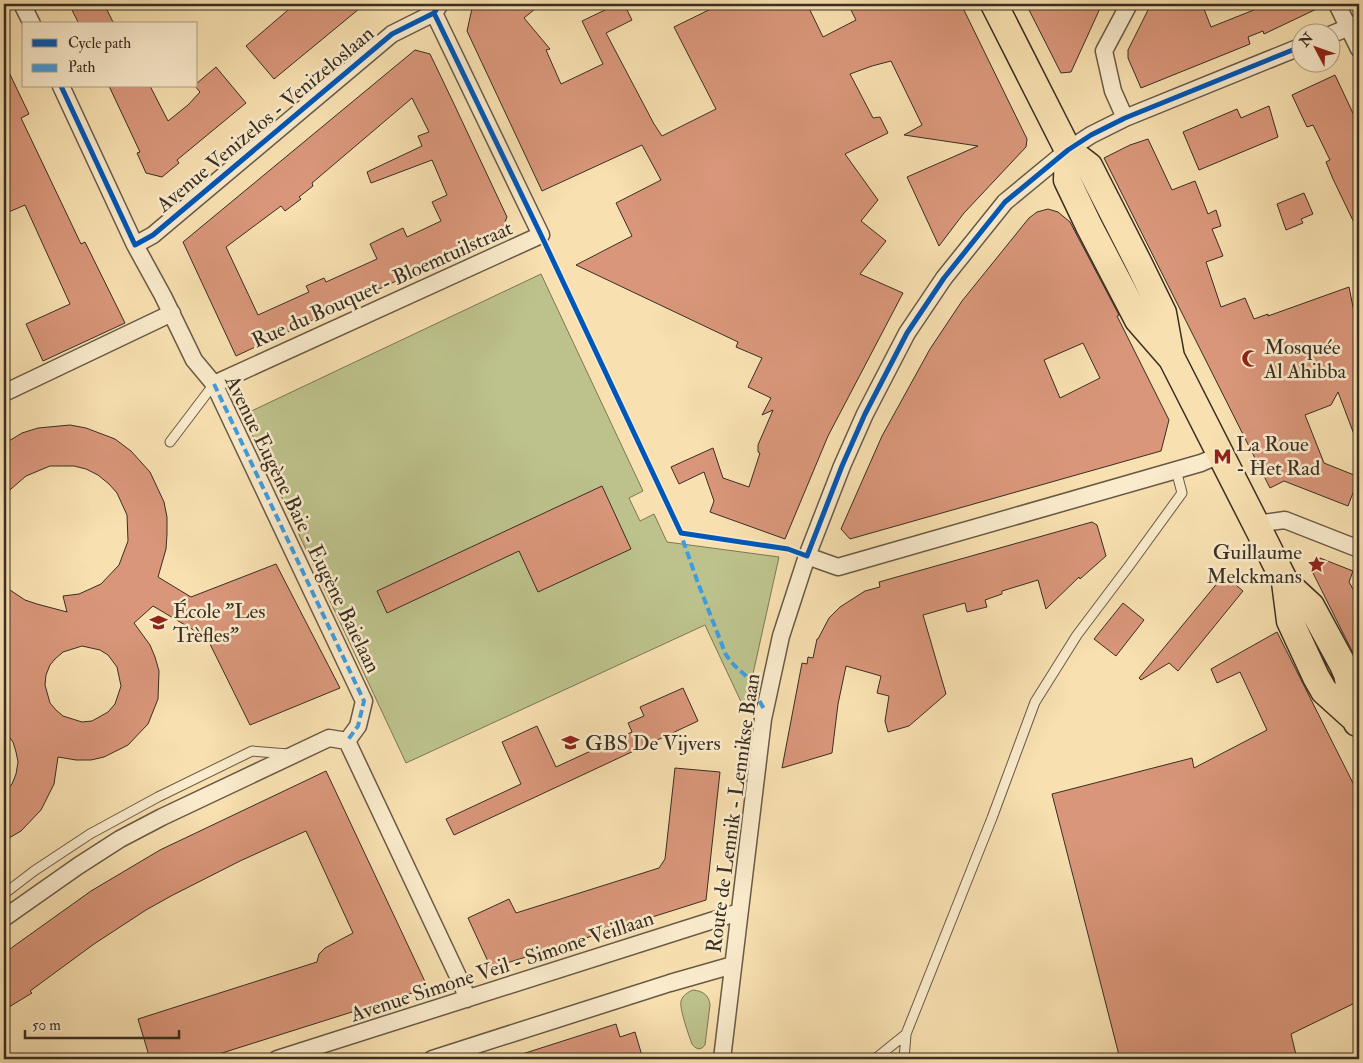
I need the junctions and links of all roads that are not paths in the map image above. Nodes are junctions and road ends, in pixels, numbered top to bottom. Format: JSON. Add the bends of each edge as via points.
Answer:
{"nodes":[{"id":1,"x":22,"y":4,"type":"edge"},
{"id":2,"x":994,"y":4,"type":"edge"},
{"id":3,"x":1129,"y":4,"type":"edge"},
{"id":4,"x":1337,"y":4,"type":"edge"},
{"id":5,"x":437,"y":8,"type":"edge"},
{"id":6,"x":31,"y":22,"type":"edge"},
{"id":7,"x":1354,"y":25,"type":"edge"},
{"id":8,"x":1340,"y":31,"type":"edge"},
{"id":9,"x":1359,"y":49,"type":"edge"},
{"id":10,"x":1290,"y":51,"type":"edge"},
{"id":11,"x":62,"y":88,"type":"edge"},
{"id":12,"x":1125,"y":118,"type":"junction"},
{"id":13,"x":1068,"y":150,"type":"junction"},
{"id":14,"x":135,"y":245,"type":"junction"},
{"id":15,"x":172,"y":313,"type":"junction"},
{"id":16,"x":214,"y":384,"type":"junction"},
{"id":17,"x":4,"y":393,"type":"edge"},
{"id":18,"x":170,"y":442,"type":"dead end"},
{"id":19,"x":1220,"y":454,"type":"junction"},
{"id":20,"x":1176,"y":470,"type":"junction"},
{"id":21,"x":1255,"y":524,"type":"junction"},
{"id":22,"x":1359,"y":549,"type":"edge"},
{"id":23,"x":807,"y":556,"type":"junction"},
{"id":24,"x":1357,"y":724,"type":"edge"},
{"id":25,"x":347,"y":741,"type":"junction"},
{"id":26,"x":293,"y":754,"type":"junction"},
{"id":27,"x":4,"y":894,"type":"edge"},
{"id":28,"x":739,"y":912,"type":"junction"},
{"id":29,"x":4,"y":918,"type":"edge"},
{"id":30,"x":733,"y":965,"type":"junction"},
{"id":31,"x":467,"y":999,"type":"junction"},
{"id":32,"x":906,"y":1034,"type":"junction"},
{"id":33,"x":277,"y":1059,"type":"edge"},
{"id":34,"x":432,"y":1059,"type":"edge"},
{"id":35,"x":722,"y":1059,"type":"edge"},
{"id":36,"x":875,"y":1059,"type":"edge"},
{"id":37,"x":904,"y":1059,"type":"edge"}],
"edges":[{"from":1,"to":6,"type":"street"},
{"from":2,"to":13,"type":"main road"},
{"from":3,"to":12,"type":"street","via":[[1104,51],[1113,90]]},
{"from":4,"to":7,"type":"street"},
{"from":5,"to":14,"type":"street","name":"Avenue Venizelos - Venizeloslaan","via":[[392,34],[153,234]]},
{"from":5,"to":16,"type":"street","name":"Rue du Bouquet - Bloemtuilstraat","via":[[541,235]]},
{"from":7,"to":8,"type":"street"},
{"from":7,"to":9,"type":"street"},
{"from":10,"to":12,"type":"street","name":"Route de Lennik - Lennikse Baan"},
{"from":11,"to":14,"type":"street","name":"Avenue Eugène Baie - Eugène Baielaan"},
{"from":12,"to":13,"type":"street","name":"Route de Lennik - Lennikse Baan"},
{"from":13,"to":19,"type":"main road","via":[[1089,166],[1138,262],[1163,313],[1172,359]]},
{"from":13,"to":23,"type":"street","name":"Route de Lennik - Lennikse Baan","via":[[1005,202],[944,278],[907,333],[861,423]]},
{"from":14,"to":15,"type":"street","name":"Avenue Eugène Baie - Eugène Baielaan"},
{"from":15,"to":16,"type":"street","name":"Avenue Eugène Baie - Eugène Baielaan","via":[[194,360]]},
{"from":15,"to":17,"type":"street"},
{"from":16,"to":18,"type":"lane"},
{"from":16,"to":25,"type":"street","name":"Avenue Eugène Baie - Eugène Baielaan","via":[[364,701],[358,726]]},
{"from":19,"to":20,"type":"street"},
{"from":19,"to":21,"type":"main road"},
{"from":20,"to":23,"type":"street","via":[[838,566]]},
{"from":20,"to":32,"type":"lane","via":[[1182,492],[1076,635],[1035,702]]},
{"from":21,"to":22,"type":"street","via":[[1284,520]]},
{"from":21,"to":24,"type":"main road","via":[[1285,582],[1290,621],[1316,677],[1324,691]]},
{"from":23,"to":28,"type":"street","name":"Route de Lennik - Lennikse Baan","via":[[781,636],[763,719]]},
{"from":25,"to":26,"type":"street","via":[[329,738]]},
{"from":25,"to":31,"type":"street"},
{"from":26,"to":27,"type":"lane","via":[[252,751],[90,834]]},
{"from":26,"to":29,"type":"street","via":[[120,839]]},
{"from":28,"to":30,"type":"street","name":"Route de Lennik - Lennikse Baan"},
{"from":28,"to":31,"type":"street","name":"Avenue Simone Veil - Simone Veillaan"},
{"from":30,"to":34,"type":"street"},
{"from":30,"to":35,"type":"street","name":"Route de Lennik - Lennikse Baan"},
{"from":31,"to":33,"type":"street","name":"Avenue Simone Veil - Simone Veillaan"},
{"from":32,"to":36,"type":"lane"},
{"from":32,"to":37,"type":"lane"}]}
